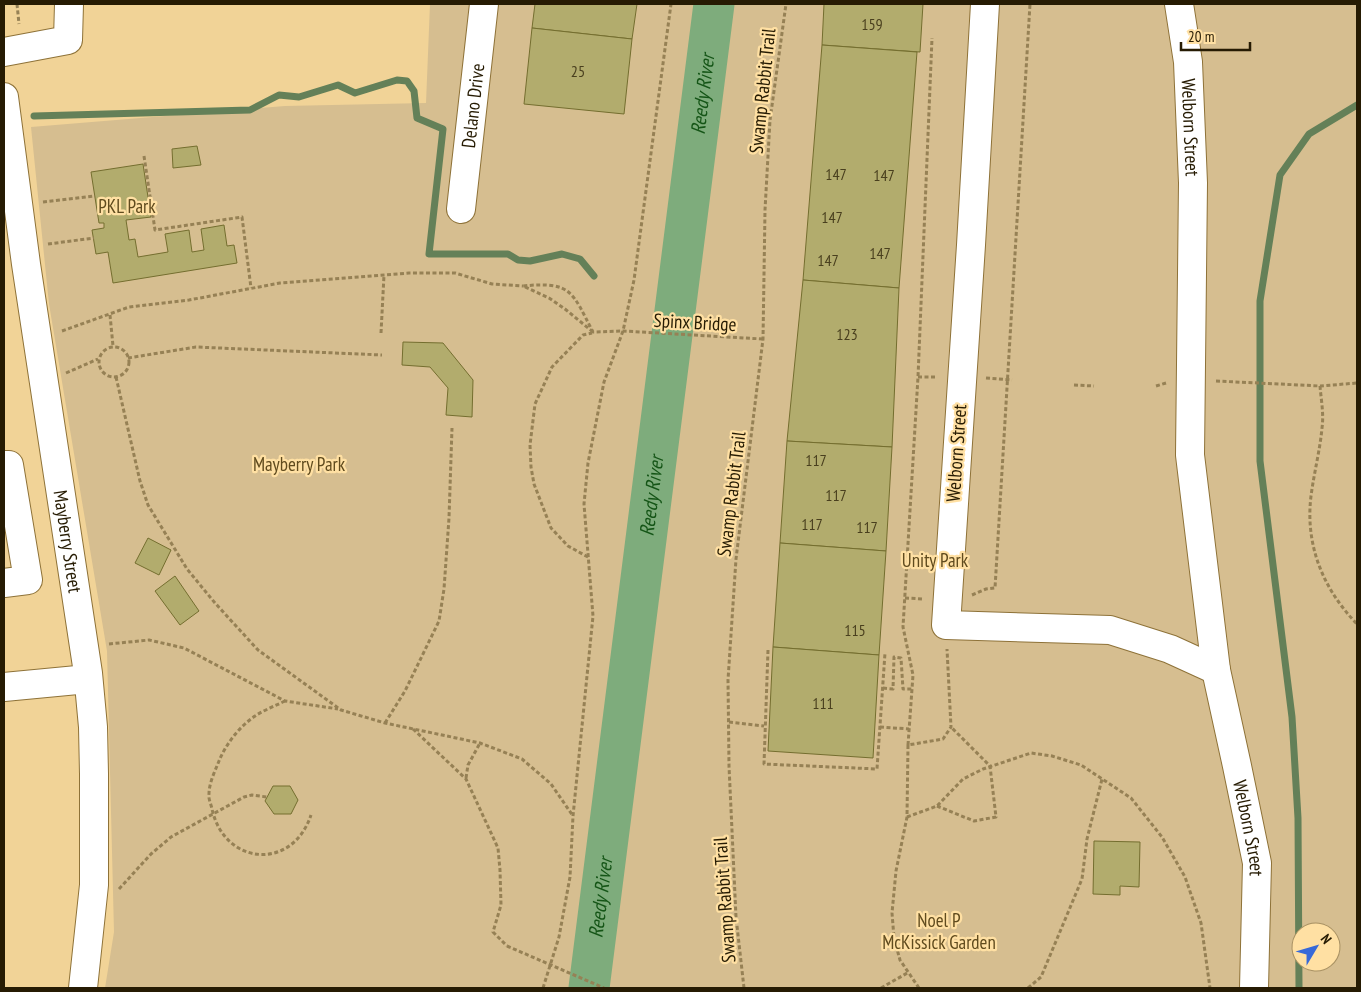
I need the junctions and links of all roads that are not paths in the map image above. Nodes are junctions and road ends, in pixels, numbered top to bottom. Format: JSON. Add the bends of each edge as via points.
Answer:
{"nodes":[{"id":1,"x":69,"y":4,"type":"edge"},
{"id":2,"x":484,"y":4,"type":"edge"},
{"id":3,"x":985,"y":4,"type":"edge"},
{"id":4,"x":1179,"y":4,"type":"edge"},
{"id":5,"x":4,"y":52,"type":"edge"},
{"id":6,"x":4,"y":97,"type":"edge"},
{"id":7,"x":461,"y":209,"type":"dead end"},
{"id":8,"x":4,"y":465,"type":"edge"},
{"id":9,"x":4,"y":583,"type":"edge"},
{"id":10,"x":1216,"y":670,"type":"junction"},
{"id":11,"x":88,"y":679,"type":"junction"},
{"id":12,"x":4,"y":687,"type":"edge"},
{"id":13,"x":83,"y":988,"type":"edge"},
{"id":14,"x":1254,"y":988,"type":"edge"}],
"edges":[{"from":1,"to":5,"type":"street","via":[[68,40]]},
{"from":2,"to":7,"type":"street","name":"Delano Drive"},
{"from":3,"to":10,"type":"street","name":"Welborn Street","via":[[946,625],[1110,630],[1170,649]]},
{"from":4,"to":10,"type":"street","name":"Welborn Street","via":[[1188,62],[1193,183],[1190,455]]},
{"from":6,"to":11,"type":"street","name":"Mayberry Street"},
{"from":8,"to":9,"type":"street","via":[[9,465],[28,580]]},
{"from":10,"to":14,"type":"street","name":"Welborn Street","via":[[1257,863]]},
{"from":11,"to":12,"type":"street"},
{"from":11,"to":13,"type":"street","name":"Mayberry Street","via":[[93,726],[94,885]]}]}
